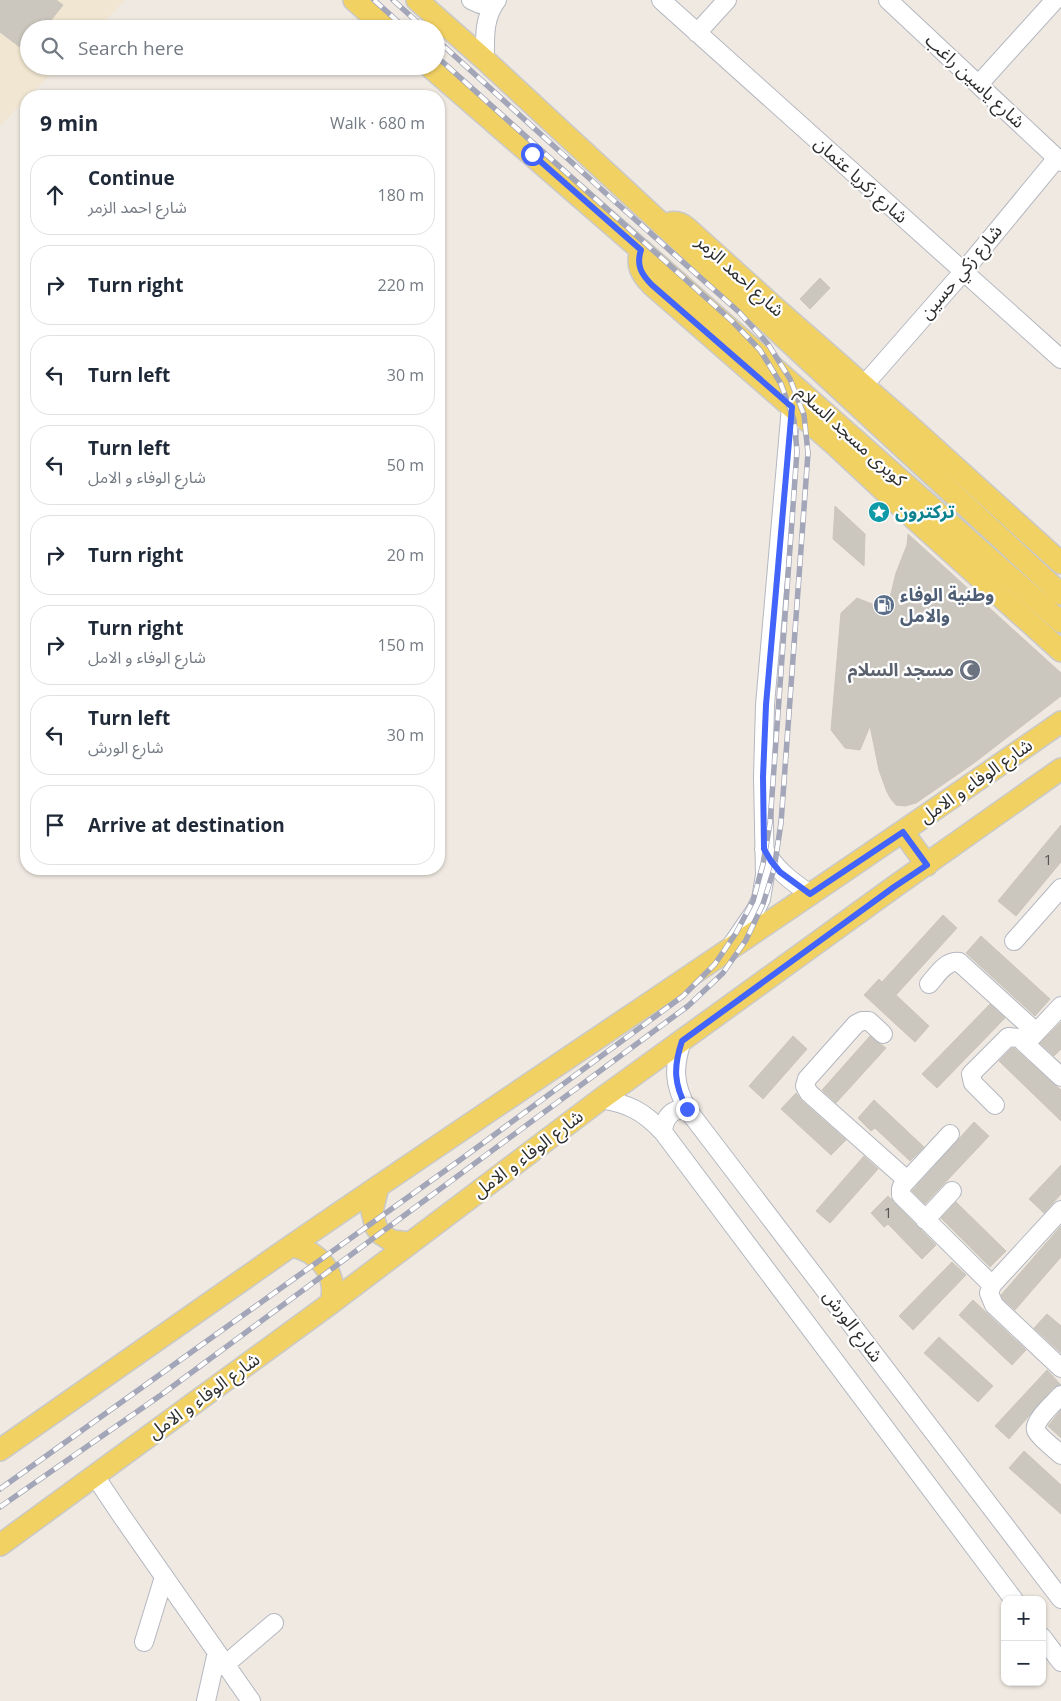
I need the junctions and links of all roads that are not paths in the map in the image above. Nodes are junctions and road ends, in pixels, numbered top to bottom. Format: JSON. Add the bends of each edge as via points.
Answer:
{"nodes":[{"id":1,"x":354,"y":0,"type":"edge"},
{"id":2,"x":417,"y":0,"type":"edge"},
{"id":3,"x":471,"y":0,"type":"edge"},
{"id":4,"x":661,"y":0,"type":"edge"},
{"id":5,"x":727,"y":0,"type":"edge"},
{"id":6,"x":888,"y":0,"type":"edge"},
{"id":7,"x":1055,"y":0,"type":"edge"},
{"id":8,"x":496,"y":1,"type":"edge"},
{"id":9,"x":377,"y":20,"type":"edge"},
{"id":10,"x":440,"y":20,"type":"edge"},
{"id":11,"x":445,"y":25,"type":"edge"},
{"id":12,"x":697,"y":33,"type":"junction"},
{"id":13,"x":485,"y":60,"type":"junction"},
{"id":14,"x":439,"y":75,"type":"edge"},
{"id":15,"x":979,"y":84,"type":"junction"},
{"id":16,"x":1059,"y":160,"type":"edge"},
{"id":17,"x":663,"y":226,"type":"junction"},
{"id":18,"x":641,"y":250,"type":"junction"},
{"id":19,"x":963,"y":272,"type":"junction"},
{"id":20,"x":1061,"y":359,"type":"edge"},
{"id":21,"x":864,"y":386,"type":"junction"},
{"id":22,"x":792,"y":407,"type":"junction"},
{"id":23,"x":1061,"y":563,"type":"edge"},
{"id":24,"x":1061,"y":594,"type":"edge"},
{"id":25,"x":1061,"y":622,"type":"edge"},
{"id":26,"x":1060,"y":649,"type":"edge"},
{"id":27,"x":1061,"y":722,"type":"edge"},
{"id":28,"x":1061,"y":769,"type":"edge"},
{"id":29,"x":903,"y":832,"type":"junction"},
{"id":30,"x":764,"y":849,"type":"junction"},
{"id":31,"x":927,"y":865,"type":"junction"},
{"id":32,"x":1061,"y":888,"type":"edge"},
{"id":33,"x":810,"y":894,"type":"junction"},
{"id":34,"x":1014,"y":941,"type":"dead end"},
{"id":35,"x":729,"y":948,"type":"junction"},
{"id":36,"x":929,"y":984,"type":"dead end"},
{"id":37,"x":1061,"y":1006,"type":"edge"},
{"id":38,"x":883,"y":1034,"type":"dead end"},
{"id":39,"x":1031,"y":1038,"type":"junction"},
{"id":40,"x":682,"y":1041,"type":"junction"},
{"id":41,"x":1061,"y":1078,"type":"edge"},
{"id":42,"x":601,"y":1099,"type":"junction"},
{"id":43,"x":995,"y":1105,"type":"dead end"},
{"id":44,"x":687,"y":1109,"type":"junction"},
{"id":45,"x":663,"y":1132,"type":"junction"},
{"id":46,"x":950,"y":1134,"type":"dead end"},
{"id":47,"x":907,"y":1180,"type":"junction"},
{"id":48,"x":378,"y":1187,"type":"junction"},
{"id":49,"x":952,"y":1191,"type":"dead end"},
{"id":50,"x":1061,"y":1210,"type":"edge"},
{"id":51,"x":924,"y":1220,"type":"junction"},
{"id":52,"x":410,"y":1243,"type":"junction"},
{"id":53,"x":292,"y":1246,"type":"junction"},
{"id":54,"x":992,"y":1285,"type":"junction"},
{"id":55,"x":331,"y":1303,"type":"junction"},
{"id":56,"x":1061,"y":1368,"type":"edge"},
{"id":57,"x":1061,"y":1395,"type":"edge"},
{"id":58,"x":0,"y":1450,"type":"edge"},
{"id":59,"x":1061,"y":1455,"type":"edge"},
{"id":60,"x":95,"y":1476,"type":"junction"},
{"id":61,"x":0,"y":1545,"type":"edge"},
{"id":62,"x":164,"y":1577,"type":"junction"},
{"id":63,"x":1011,"y":1596,"type":"edge"},
{"id":64,"x":1061,"y":1599,"type":"edge"},
{"id":65,"x":274,"y":1623,"type":"dead end"},
{"id":66,"x":1045,"y":1641,"type":"edge"},
{"id":67,"x":144,"y":1642,"type":"dead end"},
{"id":68,"x":221,"y":1658,"type":"junction"},
{"id":69,"x":1061,"y":1662,"type":"edge"},
{"id":70,"x":206,"y":1701,"type":"edge"},
{"id":71,"x":251,"y":1701,"type":"edge"}],
"edges":[{"from":1,"to":9,"type":"main road"},
{"from":2,"to":10,"type":"main road"},
{"from":3,"to":8,"type":"street","via":[[480,4]]},
{"from":4,"to":12,"type":"street","name":"شارع زكريا عثمان"},
{"from":5,"to":12,"type":"street"},
{"from":6,"to":15,"type":"street","name":"شارع ياسين راغب"},
{"from":7,"to":15,"type":"street"},
{"from":8,"to":13,"type":"street","via":[[486,25]]},
{"from":11,"to":13,"type":"main road"},
{"from":12,"to":19,"type":"street","name":"شارع زكريا عثمان"},
{"from":13,"to":17,"type":"main road"},
{"from":14,"to":18,"type":"main road"},
{"from":15,"to":16,"type":"street","name":"شارع ياسين راغب"},
{"from":16,"to":19,"type":"street","name":"شارع زكي حسين"},
{"from":17,"to":21,"type":"main road","name":"شارع احمد الزمر","via":[[673,222],[687,228]]},
{"from":17,"to":24,"type":"main road","name":"كوبرى مسجد السلام"},
{"from":18,"to":22,"type":"main road","via":[[638,259],[644,277]]},
{"from":18,"to":25,"type":"main road","name":"كوبرى مسجد السلام"},
{"from":19,"to":20,"type":"street","name":"شارع زكريا عثمان"},
{"from":19,"to":21,"type":"street","name":"شارع زكي حسين"},
{"from":21,"to":23,"type":"main road","name":"شارع احمد الزمر"},
{"from":22,"to":26,"type":"main road"},
{"from":22,"to":30,"type":"street","via":[[766,705]]},
{"from":27,"to":29,"type":"main road","name":"شارع الوفاء و الامل"},
{"from":28,"to":31,"type":"main road","name":"شارع الوفاء و الامل"},
{"from":29,"to":31,"type":"main road"},
{"from":29,"to":33,"type":"main road","name":"شارع الوفاء و الامل"},
{"from":30,"to":33,"type":"street","via":[[780,872]]},
{"from":30,"to":35,"type":"street","via":[[765,875],[761,899]]},
{"from":31,"to":40,"type":"main road","name":"شارع الوفاء و الامل"},
{"from":32,"to":34,"type":"street"},
{"from":33,"to":35,"type":"main road","name":"شارع الوفاء و الامل"},
{"from":35,"to":48,"type":"main road","name":"شارع الوفاء و الامل"},
{"from":36,"to":39,"type":"street","via":[[947,964],[959,962]]},
{"from":37,"to":39,"type":"street"},
{"from":38,"to":47,"type":"street","via":[[869,1021],[856,1024],[807,1079],[805,1086]]},
{"from":39,"to":41,"type":"street"},
{"from":39,"to":43,"type":"street","via":[[1005,1038],[971,1074],[973,1083]]},
{"from":40,"to":42,"type":"main road","name":"شارع الوفاء و الامل"},
{"from":40,"to":44,"type":"street","name":"شارع الورش","via":[[676,1058],[676,1076],[679,1093]]},
{"from":42,"to":45,"type":"street","name":"شارع الورش","via":[[635,1109]]},
{"from":42,"to":52,"type":"main road","name":"شارع الوفاء و الامل"},
{"from":44,"to":45,"type":"street","via":[[671,1112],[664,1121]]},
{"from":44,"to":64,"type":"street","name":"شارع الورش"},
{"from":45,"to":63,"type":"street","name":"شارع الورش"},
{"from":46,"to":47,"type":"street"},
{"from":47,"to":51,"type":"street","via":[[900,1188],[901,1195]]},
{"from":48,"to":52,"type":"main road","via":[[372,1211],[376,1227],[392,1241]]},
{"from":48,"to":53,"type":"main road","name":"شارع الوفاء و الامل"},
{"from":49,"to":51,"type":"street"},
{"from":50,"to":54,"type":"street"},
{"from":51,"to":54,"type":"street"},
{"from":52,"to":55,"type":"main road","name":"شارع الوفاء و الامل"},
{"from":53,"to":55,"type":"main road","via":[[309,1251],[323,1262],[333,1287]]},
{"from":53,"to":58,"type":"main road","name":"شارع الوفاء و الامل"},
{"from":54,"to":56,"type":"street","via":[[989,1293],[994,1305]]},
{"from":55,"to":60,"type":"main road","name":"شارع الوفاء و الامل"},
{"from":57,"to":59,"type":"street","via":[[1038,1420],[1035,1429]]},
{"from":60,"to":61,"type":"main road","name":"شارع الوفاء و الامل"},
{"from":60,"to":62,"type":"street"},
{"from":62,"to":67,"type":"street"},
{"from":62,"to":68,"type":"street"},
{"from":65,"to":68,"type":"street"},
{"from":66,"to":69,"type":"street"},
{"from":68,"to":70,"type":"street"},
{"from":68,"to":71,"type":"street"}]}
